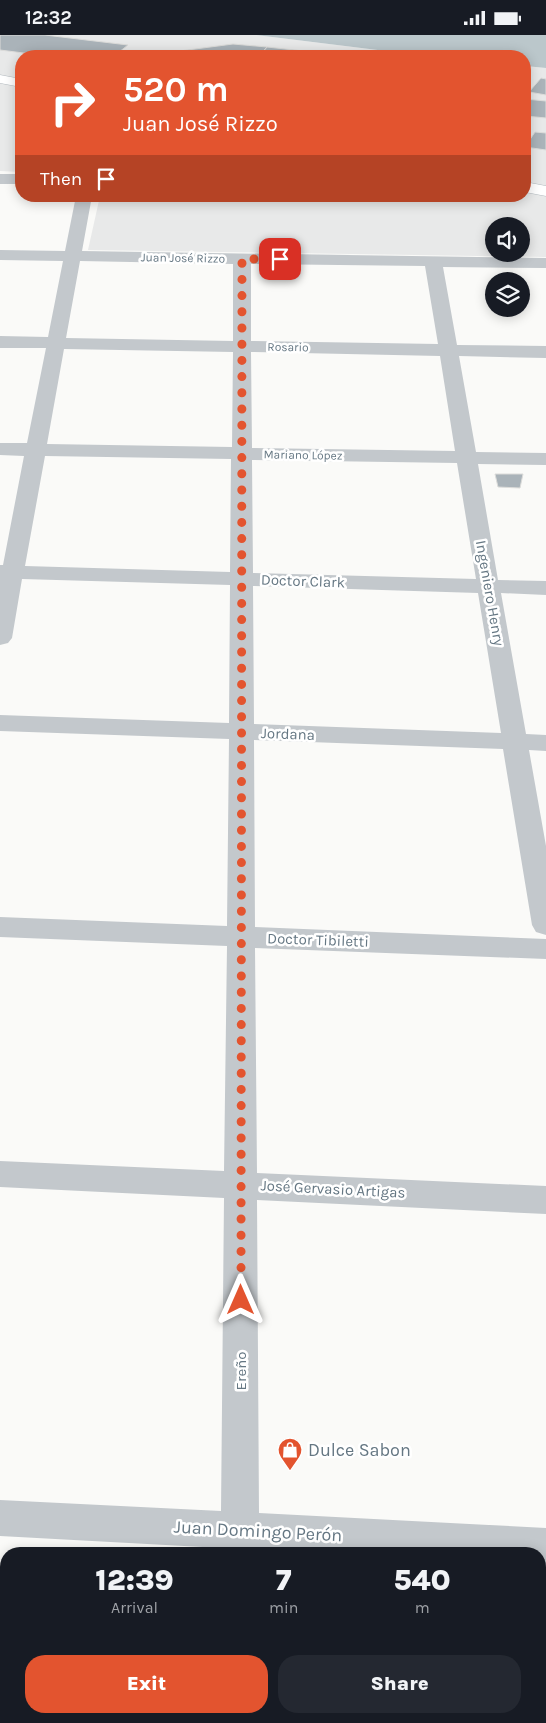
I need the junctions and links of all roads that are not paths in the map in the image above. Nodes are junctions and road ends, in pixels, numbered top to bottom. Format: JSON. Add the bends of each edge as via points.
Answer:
{"nodes":[{"id":1,"x":0,"y":79,"type":"edge"},
{"id":2,"x":15,"y":82,"type":"edge"},
{"id":3,"x":0,"y":179,"type":"edge"},
{"id":4,"x":15,"y":179,"type":"edge"},
{"id":5,"x":531,"y":188,"type":"edge"},
{"id":6,"x":546,"y":191,"type":"edge"},
{"id":7,"x":83,"y":202,"type":"edge"},
{"id":8,"x":0,"y":255,"type":"edge"},
{"id":9,"x":72,"y":256,"type":"junction"},
{"id":10,"x":242,"y":259,"type":"junction"},
{"id":11,"x":433,"y":261,"type":"junction"},
{"id":12,"x":546,"y":263,"type":"edge"},
{"id":13,"x":0,"y":342,"type":"edge"},
{"id":14,"x":56,"y":343,"type":"junction"},
{"id":15,"x":242,"y":347,"type":"junction"},
{"id":16,"x":448,"y":350,"type":"junction"},
{"id":17,"x":546,"y":352,"type":"edge"},
{"id":18,"x":0,"y":449,"type":"edge"},
{"id":19,"x":36,"y":450,"type":"junction"},
{"id":20,"x":242,"y":454,"type":"junction"},
{"id":21,"x":466,"y":458,"type":"junction"},
{"id":22,"x":546,"y":459,"type":"edge"},
{"id":23,"x":6,"y":572,"type":"edge"},
{"id":24,"x":241,"y":579,"type":"junction"},
{"id":25,"x":488,"y":586,"type":"junction"},
{"id":26,"x":546,"y":588,"type":"edge"},
{"id":27,"x":0,"y":638,"type":"edge"},
{"id":28,"x":0,"y":723,"type":"edge"},
{"id":29,"x":241,"y":732,"type":"junction"},
{"id":30,"x":515,"y":742,"type":"junction"},
{"id":31,"x":546,"y":743,"type":"edge"},
{"id":32,"x":546,"y":925,"type":"edge"},
{"id":33,"x":0,"y":927,"type":"edge"},
{"id":34,"x":241,"y":937,"type":"junction"},
{"id":35,"x":546,"y":949,"type":"edge"},
{"id":36,"x":0,"y":1174,"type":"edge"},
{"id":37,"x":241,"y":1185,"type":"junction"},
{"id":38,"x":546,"y":1200,"type":"edge"},
{"id":39,"x":0,"y":1518,"type":"edge"},
{"id":40,"x":240,"y":1542,"type":"edge"},
{"id":41,"x":546,"y":1547,"type":"edge"}],
"edges":[{"from":1,"to":2,"type":"main road"},
{"from":3,"to":4,"type":"street"},
{"from":5,"to":6,"type":"main road"},
{"from":7,"to":9,"type":"street"},
{"from":8,"to":9,"type":"street","name":"Juan José Rizzo"},
{"from":9,"to":10,"type":"street","name":"Juan José Rizzo"},
{"from":9,"to":14,"type":"street"},
{"from":10,"to":11,"type":"street","name":"Juan José Rizzo"},
{"from":10,"to":15,"type":"street","name":"Ereño"},
{"from":11,"to":12,"type":"street","name":"Juan José Rizzo"},
{"from":11,"to":16,"type":"street","name":"Ingeniero Henry"},
{"from":13,"to":14,"type":"street","name":"Rosario"},
{"from":14,"to":15,"type":"street","name":"Rosario"},
{"from":14,"to":19,"type":"street"},
{"from":15,"to":16,"type":"street","name":"Rosario"},
{"from":15,"to":20,"type":"street","name":"Ereño"},
{"from":16,"to":17,"type":"street","name":"Rosario"},
{"from":16,"to":21,"type":"street","name":"Ingeniero Henry"},
{"from":18,"to":19,"type":"street","name":"Mariano López"},
{"from":19,"to":20,"type":"street","name":"Mariano López"},
{"from":19,"to":23,"type":"street"},
{"from":20,"to":21,"type":"street","name":"Mariano López"},
{"from":20,"to":24,"type":"street","name":"Ereño"},
{"from":21,"to":22,"type":"street","name":"Mariano López"},
{"from":21,"to":25,"type":"street","name":"Ingeniero Henry"},
{"from":23,"to":24,"type":"street","name":"Doctor Clark"},
{"from":23,"to":27,"type":"street"},
{"from":24,"to":25,"type":"street","name":"Doctor Clark"},
{"from":24,"to":29,"type":"street","name":"Ereño"},
{"from":25,"to":26,"type":"street","name":"Doctor Clark"},
{"from":25,"to":30,"type":"street","name":"Ingeniero Henry"},
{"from":28,"to":29,"type":"street","name":"Jordana"},
{"from":29,"to":30,"type":"street","name":"Jordana"},
{"from":29,"to":34,"type":"street","name":"Ereño"},
{"from":30,"to":31,"type":"street","name":"Jordana"},
{"from":30,"to":32,"type":"street","name":"Ingeniero Henry"},
{"from":33,"to":34,"type":"street","name":"Doctor Tibiletti"},
{"from":34,"to":35,"type":"street","name":"Doctor Tibiletti"},
{"from":34,"to":37,"type":"street","name":"Ereño"},
{"from":36,"to":37,"type":"street","name":"José Gervasio Artigas"},
{"from":37,"to":38,"type":"street","name":"José Gervasio Artigas"},
{"from":37,"to":40,"type":"street","name":"Ereño"},
{"from":39,"to":40,"type":"street","name":"Juan Domingo Perón"},
{"from":40,"to":41,"type":"street","name":"Juan Domingo Perón"}]}
